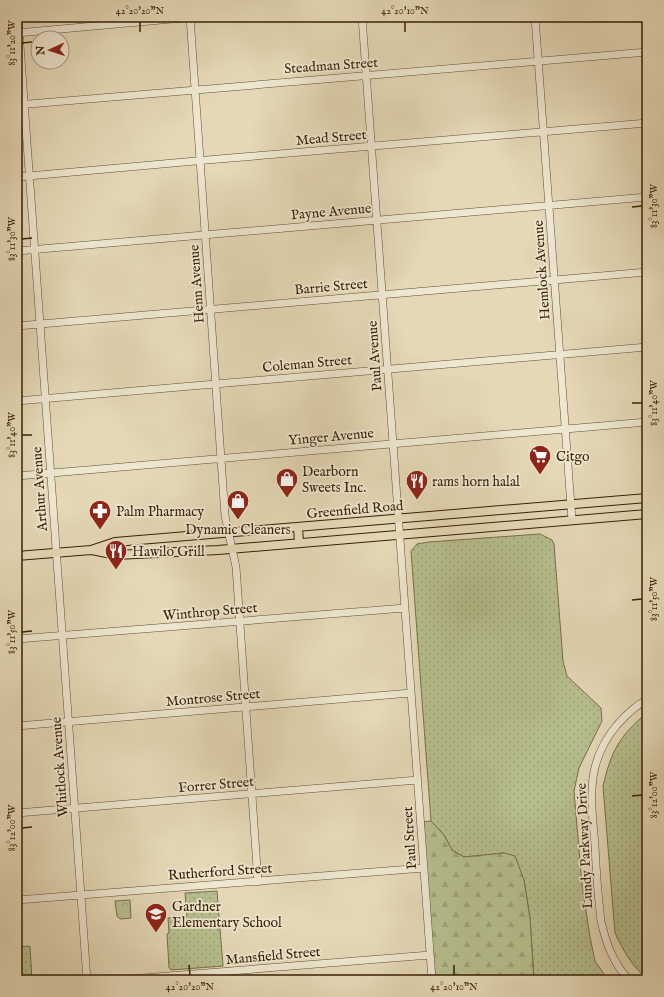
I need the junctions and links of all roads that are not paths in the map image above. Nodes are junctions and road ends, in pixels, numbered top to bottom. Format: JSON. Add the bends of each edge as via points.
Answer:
{"nodes":[{"id":1,"x":18,"y":17,"type":"edge"},
{"id":2,"x":190,"y":17,"type":"edge"},
{"id":3,"x":194,"y":17,"type":"edge"},
{"id":4,"x":362,"y":17,"type":"edge"},
{"id":5,"x":535,"y":17,"type":"edge"},
{"id":6,"x":18,"y":33,"type":"edge"},
{"id":7,"x":647,"y":52,"type":"edge"},
{"id":8,"x":538,"y":61,"type":"junction"},
{"id":9,"x":366,"y":76,"type":"junction"},
{"id":10,"x":195,"y":90,"type":"junction"},
{"id":11,"x":21,"y":104,"type":"edge"},
{"id":12,"x":647,"y":123,"type":"edge"},
{"id":13,"x":543,"y":132,"type":"junction"},
{"id":14,"x":372,"y":146,"type":"junction"},
{"id":15,"x":200,"y":160,"type":"junction"},
{"id":16,"x":30,"y":176,"type":"junction"},
{"id":17,"x":17,"y":177,"type":"edge"},
{"id":18,"x":647,"y":197,"type":"edge"},
{"id":19,"x":549,"y":206,"type":"junction"},
{"id":20,"x":377,"y":220,"type":"junction"},
{"id":21,"x":205,"y":235,"type":"junction"},
{"id":22,"x":35,"y":249,"type":"junction"},
{"id":23,"x":17,"y":251,"type":"edge"},
{"id":24,"x":647,"y":272,"type":"edge"},
{"id":25,"x":555,"y":280,"type":"junction"},
{"id":26,"x":383,"y":295,"type":"junction"},
{"id":27,"x":211,"y":309,"type":"junction"},
{"id":28,"x":40,"y":324,"type":"junction"},
{"id":29,"x":17,"y":326,"type":"edge"},
{"id":30,"x":647,"y":347,"type":"edge"},
{"id":31,"x":560,"y":355,"type":"junction"},
{"id":32,"x":388,"y":369,"type":"junction"},
{"id":33,"x":216,"y":383,"type":"junction"},
{"id":34,"x":46,"y":399,"type":"junction"},
{"id":35,"x":17,"y":401,"type":"edge"},
{"id":36,"x":647,"y":422,"type":"edge"},
{"id":37,"x":565,"y":429,"type":"junction"},
{"id":38,"x":394,"y":443,"type":"junction"},
{"id":39,"x":221,"y":458,"type":"junction"},
{"id":40,"x":51,"y":473,"type":"junction"},
{"id":41,"x":17,"y":476,"type":"edge"},
{"id":42,"x":647,"y":498,"type":"edge"},
{"id":43,"x":571,"y":504,"type":"junction"},
{"id":44,"x":647,"y":514,"type":"edge"},
{"id":45,"x":399,"y":518,"type":"junction"},
{"id":46,"x":572,"y":520,"type":"junction"},
{"id":47,"x":298,"y":527,"type":"junction"},
{"id":48,"x":229,"y":533,"type":"junction"},
{"id":49,"x":400,"y":534,"type":"junction"},
{"id":50,"x":299,"y":543,"type":"junction"},
{"id":51,"x":233,"y":549,"type":"junction"},
{"id":52,"x":91,"y":550,"type":"junction"},
{"id":53,"x":57,"y":553,"type":"junction"},
{"id":54,"x":17,"y":556,"type":"edge"},
{"id":55,"x":405,"y":608,"type":"junction"},
{"id":56,"x":240,"y":622,"type":"junction"},
{"id":57,"x":63,"y":636,"type":"junction"},
{"id":58,"x":17,"y":639,"type":"edge"},
{"id":59,"x":411,"y":693,"type":"junction"},
{"id":60,"x":647,"y":700,"type":"edge"},
{"id":61,"x":246,"y":707,"type":"junction"},
{"id":62,"x":69,"y":721,"type":"junction"},
{"id":63,"x":17,"y":726,"type":"edge"},
{"id":64,"x":418,"y":780,"type":"junction"},
{"id":65,"x":252,"y":794,"type":"junction"},
{"id":66,"x":75,"y":809,"type":"junction"},
{"id":67,"x":17,"y":813,"type":"edge"},
{"id":68,"x":424,"y":868,"type":"junction"},
{"id":69,"x":258,"y":882,"type":"junction"},
{"id":70,"x":81,"y":895,"type":"junction"},
{"id":71,"x":17,"y":900,"type":"edge"},
{"id":72,"x":430,"y":955,"type":"junction"},
{"id":73,"x":87,"y":980,"type":"edge"},
{"id":74,"x":118,"y":980,"type":"edge"},
{"id":75,"x":432,"y":980,"type":"edge"},
{"id":76,"x":629,"y":980,"type":"edge"}],
"edges":[{"from":1,"to":6,"type":"street","name":"Arthur Avenue"},
{"from":2,"to":3,"type":"street"},
{"from":2,"to":6,"type":"street"},
{"from":2,"to":10,"type":"street","name":"Henn Avenue"},
{"from":4,"to":9,"type":"street","name":"Paul Avenue"},
{"from":5,"to":8,"type":"street","name":"Hemlock Avenue"},
{"from":6,"to":11,"type":"street","name":"Arthur Avenue"},
{"from":7,"to":8,"type":"street","name":"Steadman Street"},
{"from":8,"to":9,"type":"street","name":"Steadman Street"},
{"from":8,"to":13,"type":"street","name":"Hemlock Avenue"},
{"from":9,"to":10,"type":"street","name":"Steadman Street"},
{"from":9,"to":14,"type":"street","name":"Paul Avenue"},
{"from":10,"to":11,"type":"street","name":"Steadman Street"},
{"from":10,"to":15,"type":"street","name":"Henn Avenue"},
{"from":11,"to":16,"type":"street","name":"Arthur Avenue"},
{"from":12,"to":13,"type":"street","name":"Mead Street"},
{"from":13,"to":14,"type":"street","name":"Mead Street"},
{"from":13,"to":19,"type":"street","name":"Hemlock Avenue"},
{"from":14,"to":15,"type":"street","name":"Mead Street"},
{"from":14,"to":20,"type":"street","name":"Paul Avenue"},
{"from":15,"to":16,"type":"street","name":"Mead Street"},
{"from":15,"to":21,"type":"street","name":"Henn Avenue"},
{"from":16,"to":17,"type":"street","name":"Mead Street"},
{"from":16,"to":22,"type":"street","name":"Arthur Avenue"},
{"from":18,"to":19,"type":"street","name":"Payne Avenue"},
{"from":19,"to":20,"type":"street","name":"Payne Avenue"},
{"from":19,"to":25,"type":"street","name":"Hemlock Avenue"},
{"from":20,"to":21,"type":"street","name":"Payne Avenue"},
{"from":20,"to":26,"type":"street","name":"Paul Avenue"},
{"from":21,"to":22,"type":"street","name":"Payne Avenue"},
{"from":21,"to":27,"type":"street","name":"Henn Avenue"},
{"from":22,"to":23,"type":"street","name":"Payne Avenue"},
{"from":22,"to":28,"type":"street","name":"Arthur Avenue"},
{"from":24,"to":25,"type":"street","name":"Barrie Street"},
{"from":25,"to":26,"type":"street","name":"Barrie Street"},
{"from":25,"to":31,"type":"street","name":"Hemlock Avenue"},
{"from":26,"to":27,"type":"street","name":"Barrie Street"},
{"from":26,"to":32,"type":"street","name":"Paul Avenue"},
{"from":27,"to":28,"type":"street","name":"Barrie Street"},
{"from":27,"to":33,"type":"street","name":"Henn Avenue"},
{"from":28,"to":29,"type":"street","name":"Barrie Street"},
{"from":28,"to":34,"type":"street","name":"Arthur Avenue"},
{"from":30,"to":31,"type":"street","name":"Coleman Street"},
{"from":31,"to":32,"type":"street","name":"Coleman Street"},
{"from":31,"to":37,"type":"street","name":"Hemlock Avenue"},
{"from":32,"to":33,"type":"street","name":"Coleman Street"},
{"from":32,"to":38,"type":"street","name":"Paul Avenue"},
{"from":33,"to":34,"type":"street","name":"Coleman Street"},
{"from":33,"to":39,"type":"street","name":"Henn Avenue"},
{"from":34,"to":35,"type":"street","name":"Coleman Street"},
{"from":34,"to":40,"type":"street","name":"Arthur Avenue"},
{"from":36,"to":37,"type":"street","name":"Yinger Avenue"},
{"from":37,"to":38,"type":"street","name":"Yinger Avenue"},
{"from":37,"to":43,"type":"street","name":"Hemlock Avenue"},
{"from":38,"to":39,"type":"street","name":"Yinger Avenue"},
{"from":38,"to":45,"type":"street","name":"Paul Avenue"},
{"from":39,"to":40,"type":"street","name":"Yinger Avenue"},
{"from":39,"to":48,"type":"street","name":"Henn Avenue"},
{"from":40,"to":41,"type":"street","name":"Yinger Avenue"},
{"from":40,"to":53,"type":"street","name":"Arthur Avenue"},
{"from":42,"to":43,"type":"main road","name":"Greenfield Road"},
{"from":43,"to":45,"type":"main road","name":"Greenfield Road"},
{"from":43,"to":46,"type":"street","name":"Hemlock Avenue"},
{"from":44,"to":46,"type":"main road","name":"Greenfield Road"},
{"from":45,"to":47,"type":"main road","name":"Greenfield Road"},
{"from":45,"to":49,"type":"street","name":"Paul Avenue"},
{"from":46,"to":49,"type":"main road","name":"Greenfield Road"},
{"from":47,"to":48,"type":"main road","name":"Greenfield Road"},
{"from":47,"to":50,"type":"main road"},
{"from":48,"to":51,"type":"street","name":"Henn Avenue"},
{"from":48,"to":52,"type":"main road","name":"Greenfield Road","via":[[115,542]]},
{"from":49,"to":50,"type":"main road","name":"Greenfield Road"},
{"from":49,"to":55,"type":"street","name":"Paul Avenue"},
{"from":50,"to":51,"type":"main road","name":"Greenfield Road"},
{"from":51,"to":52,"type":"main road","name":"Greenfield Road","via":[[116,555]]},
{"from":51,"to":56,"type":"street","name":"Henn Avenue"},
{"from":52,"to":53,"type":"main road","name":"Greenfield Road"},
{"from":53,"to":54,"type":"main road","name":"Greenfield Road"},
{"from":53,"to":57,"type":"street","name":"Whitlock Avenue"},
{"from":55,"to":56,"type":"street","name":"Winthrop Street"},
{"from":55,"to":59,"type":"street","name":"Paul Avenue"},
{"from":56,"to":57,"type":"street","name":"Winthrop Street"},
{"from":56,"to":61,"type":"street","name":"Henn Avenue"},
{"from":57,"to":58,"type":"street","name":"Winthrop Street"},
{"from":57,"to":62,"type":"street","name":"Whitlock Avenue"},
{"from":59,"to":61,"type":"street","name":"Montrose Street"},
{"from":59,"to":64,"type":"street","name":"Paul Street"},
{"from":60,"to":76,"type":"street","name":"Lundy Parkway Drive","via":[[624,717],[608,736],[597,759],[592,779],[601,921],[613,958]]},
{"from":61,"to":62,"type":"street","name":"Montrose Street"},
{"from":61,"to":65,"type":"street","name":"Henn Avenue"},
{"from":62,"to":63,"type":"street","name":"Montrose Street"},
{"from":62,"to":66,"type":"street","name":"Whitlock Avenue"},
{"from":64,"to":65,"type":"street","name":"Forrer Street"},
{"from":64,"to":68,"type":"street","name":"Paul Street"},
{"from":65,"to":66,"type":"street","name":"Forrer Street"},
{"from":65,"to":69,"type":"street","name":"Henn Avenue"},
{"from":66,"to":67,"type":"street","name":"Forrer Street"},
{"from":66,"to":70,"type":"street","name":"Whitlock Avenue"},
{"from":68,"to":69,"type":"street","name":"Rutherford Street"},
{"from":68,"to":72,"type":"street","name":"Paul Street"},
{"from":69,"to":70,"type":"street","name":"Rutherford Street"},
{"from":70,"to":71,"type":"street","name":"Rutherford Street"},
{"from":70,"to":73,"type":"street","name":"Whitlock Avenue"},
{"from":72,"to":74,"type":"street","name":"Mansfield Street"},
{"from":72,"to":75,"type":"street","name":"Paul Street"}]}
